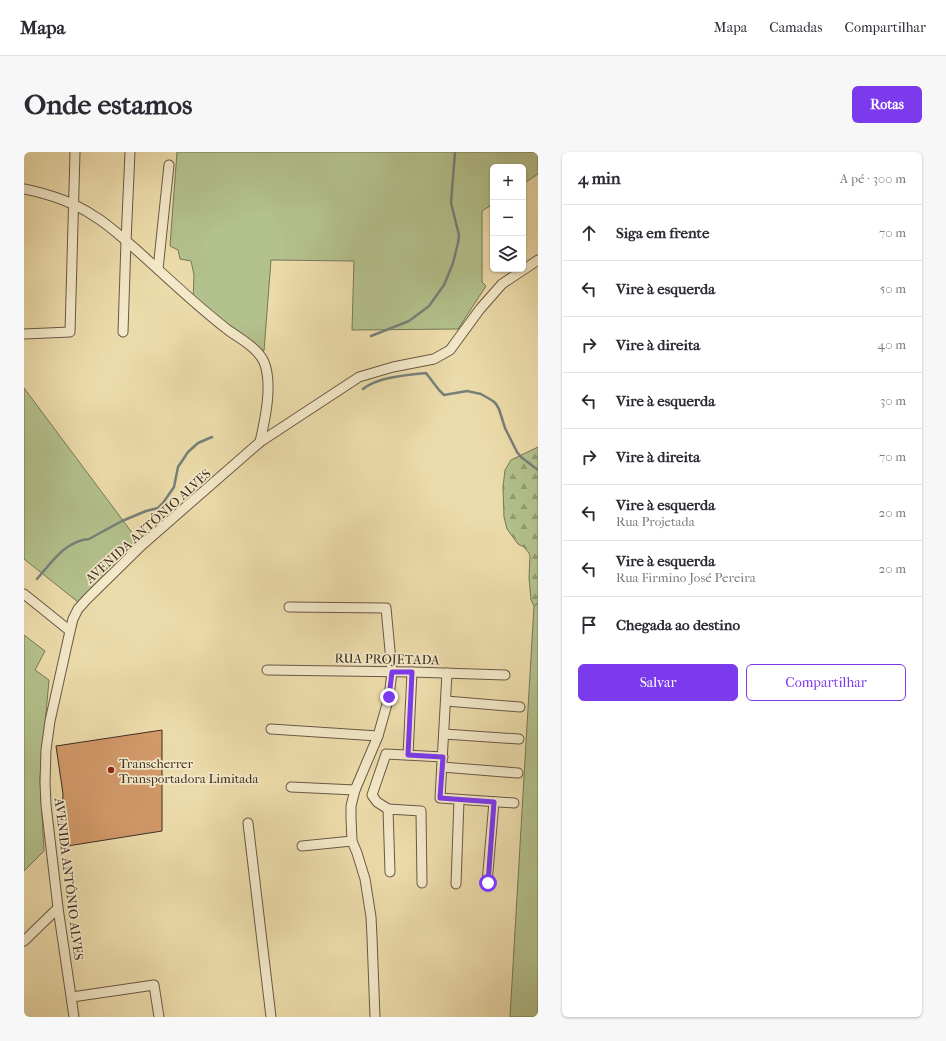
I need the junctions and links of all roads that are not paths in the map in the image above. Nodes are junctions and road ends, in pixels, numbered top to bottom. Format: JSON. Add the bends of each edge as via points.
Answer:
{"nodes":[{"id":1,"x":75,"y":152,"type":"edge"},
{"id":2,"x":130,"y":152,"type":"edge"},
{"id":3,"x":169,"y":165,"type":"dead end"},
{"id":4,"x":24,"y":189,"type":"edge"},
{"id":5,"x":73,"y":204,"type":"junction"},
{"id":6,"x":126,"y":241,"type":"junction"},
{"id":7,"x":538,"y":260,"type":"edge"},
{"id":8,"x":158,"y":269,"type":"junction"},
{"id":9,"x":123,"y":332,"type":"dead end"},
{"id":10,"x":24,"y":334,"type":"edge"},
{"id":11,"x":260,"y":442,"type":"junction"},
{"id":12,"x":24,"y":594,"type":"edge"},
{"id":13,"x":289,"y":606,"type":"dead end"},
{"id":14,"x":70,"y":631,"type":"junction"},
{"id":15,"x":267,"y":670,"type":"dead end"},
{"id":16,"x":392,"y":672,"type":"junction"},
{"id":17,"x":412,"y":672,"type":"junction"},
{"id":18,"x":447,"y":673,"type":"junction"},
{"id":19,"x":505,"y":675,"type":"dead end"},
{"id":20,"x":446,"y":701,"type":"junction"},
{"id":21,"x":520,"y":707,"type":"dead end"},
{"id":22,"x":271,"y":728,"type":"dead end"},
{"id":23,"x":444,"y":734,"type":"junction"},
{"id":24,"x":378,"y":736,"type":"junction"},
{"id":25,"x":519,"y":739,"type":"dead end"},
{"id":26,"x":408,"y":755,"type":"junction"},
{"id":27,"x":442,"y":762,"type":"junction"},
{"id":28,"x":518,"y":773,"type":"dead end"},
{"id":29,"x":291,"y":786,"type":"dead end"},
{"id":30,"x":354,"y":790,"type":"junction"},
{"id":31,"x":459,"y":800,"type":"junction"},
{"id":32,"x":494,"y":802,"type":"junction"},
{"id":33,"x":514,"y":803,"type":"dead end"},
{"id":34,"x":388,"y":809,"type":"junction"},
{"id":35,"x":248,"y":823,"type":"dead end"},
{"id":36,"x":352,"y":841,"type":"junction"},
{"id":37,"x":302,"y":846,"type":"dead end"},
{"id":38,"x":390,"y":872,"type":"dead end"},
{"id":39,"x":422,"y":883,"type":"dead end"},
{"id":40,"x":488,"y":883,"type":"dead end"},
{"id":41,"x":456,"y":884,"type":"dead end"},
{"id":42,"x":58,"y":908,"type":"junction"},
{"id":43,"x":24,"y":941,"type":"edge"},
{"id":44,"x":72,"y":997,"type":"junction"},
{"id":45,"x":74,"y":1017,"type":"edge"},
{"id":46,"x":159,"y":1017,"type":"edge"},
{"id":47,"x":271,"y":1017,"type":"edge"},
{"id":48,"x":376,"y":1017,"type":"edge"}],
"edges":[{"from":1,"to":5,"type":"street"},
{"from":2,"to":6,"type":"street"},
{"from":3,"to":8,"type":"street"},
{"from":4,"to":5,"type":"street"},
{"from":5,"to":6,"type":"street","via":[[95,216]]},
{"from":5,"to":10,"type":"street","via":[[70,332]]},
{"from":6,"to":8,"type":"street"},
{"from":6,"to":9,"type":"street"},
{"from":7,"to":11,"type":"street","name":"AVENIDA ANTÔNIO ALVES","via":[[502,284],[450,350],[434,359],[359,377]]},
{"from":8,"to":11,"type":"street","via":[[226,329],[259,353],[264,361],[268,383],[267,411]]},
{"from":11,"to":14,"type":"street","name":"AVENIDA ANTÔNIO ALVES","via":[[142,545],[87,599],[78,609]]},
{"from":12,"to":14,"type":"street"},
{"from":13,"to":16,"type":"street","via":[[386,608]]},
{"from":14,"to":42,"type":"street","name":"AVENIDA ANTÔNIO ALVES","via":[[46,750],[46,805]]},
{"from":15,"to":16,"type":"street","name":"RUA PROJETADA"},
{"from":16,"to":17,"type":"street","name":"RUA PROJETADA"},
{"from":16,"to":24,"type":"street","via":[[389,697]]},
{"from":17,"to":18,"type":"street","name":"RUA PROJETADA"},
{"from":17,"to":26,"type":"street"},
{"from":18,"to":19,"type":"street","name":"RUA PROJETADA"},
{"from":18,"to":20,"type":"street"},
{"from":20,"to":21,"type":"street"},
{"from":20,"to":23,"type":"street"},
{"from":22,"to":24,"type":"street"},
{"from":23,"to":25,"type":"street"},
{"from":23,"to":27,"type":"street"},
{"from":24,"to":30,"type":"street"},
{"from":26,"to":27,"type":"street"},
{"from":26,"to":34,"type":"street","via":[[386,754],[372,795]]},
{"from":27,"to":28,"type":"street"},
{"from":27,"to":31,"type":"street","via":[[440,798]]},
{"from":29,"to":30,"type":"street"},
{"from":30,"to":36,"type":"street"},
{"from":31,"to":32,"type":"street"},
{"from":31,"to":41,"type":"street"},
{"from":32,"to":33,"type":"street"},
{"from":32,"to":40,"type":"street"},
{"from":34,"to":38,"type":"street"},
{"from":34,"to":39,"type":"street","via":[[422,812]]},
{"from":35,"to":47,"type":"street"},
{"from":36,"to":37,"type":"street"},
{"from":36,"to":48,"type":"street","via":[[365,879],[371,917]]},
{"from":42,"to":43,"type":"street"},
{"from":42,"to":44,"type":"street","name":"AVENIDA ANTÔNIO ALVES"},
{"from":44,"to":45,"type":"street","name":"AVENIDA ANTÔNIO ALVES"},
{"from":44,"to":46,"type":"street","via":[[154,985]]}]}
